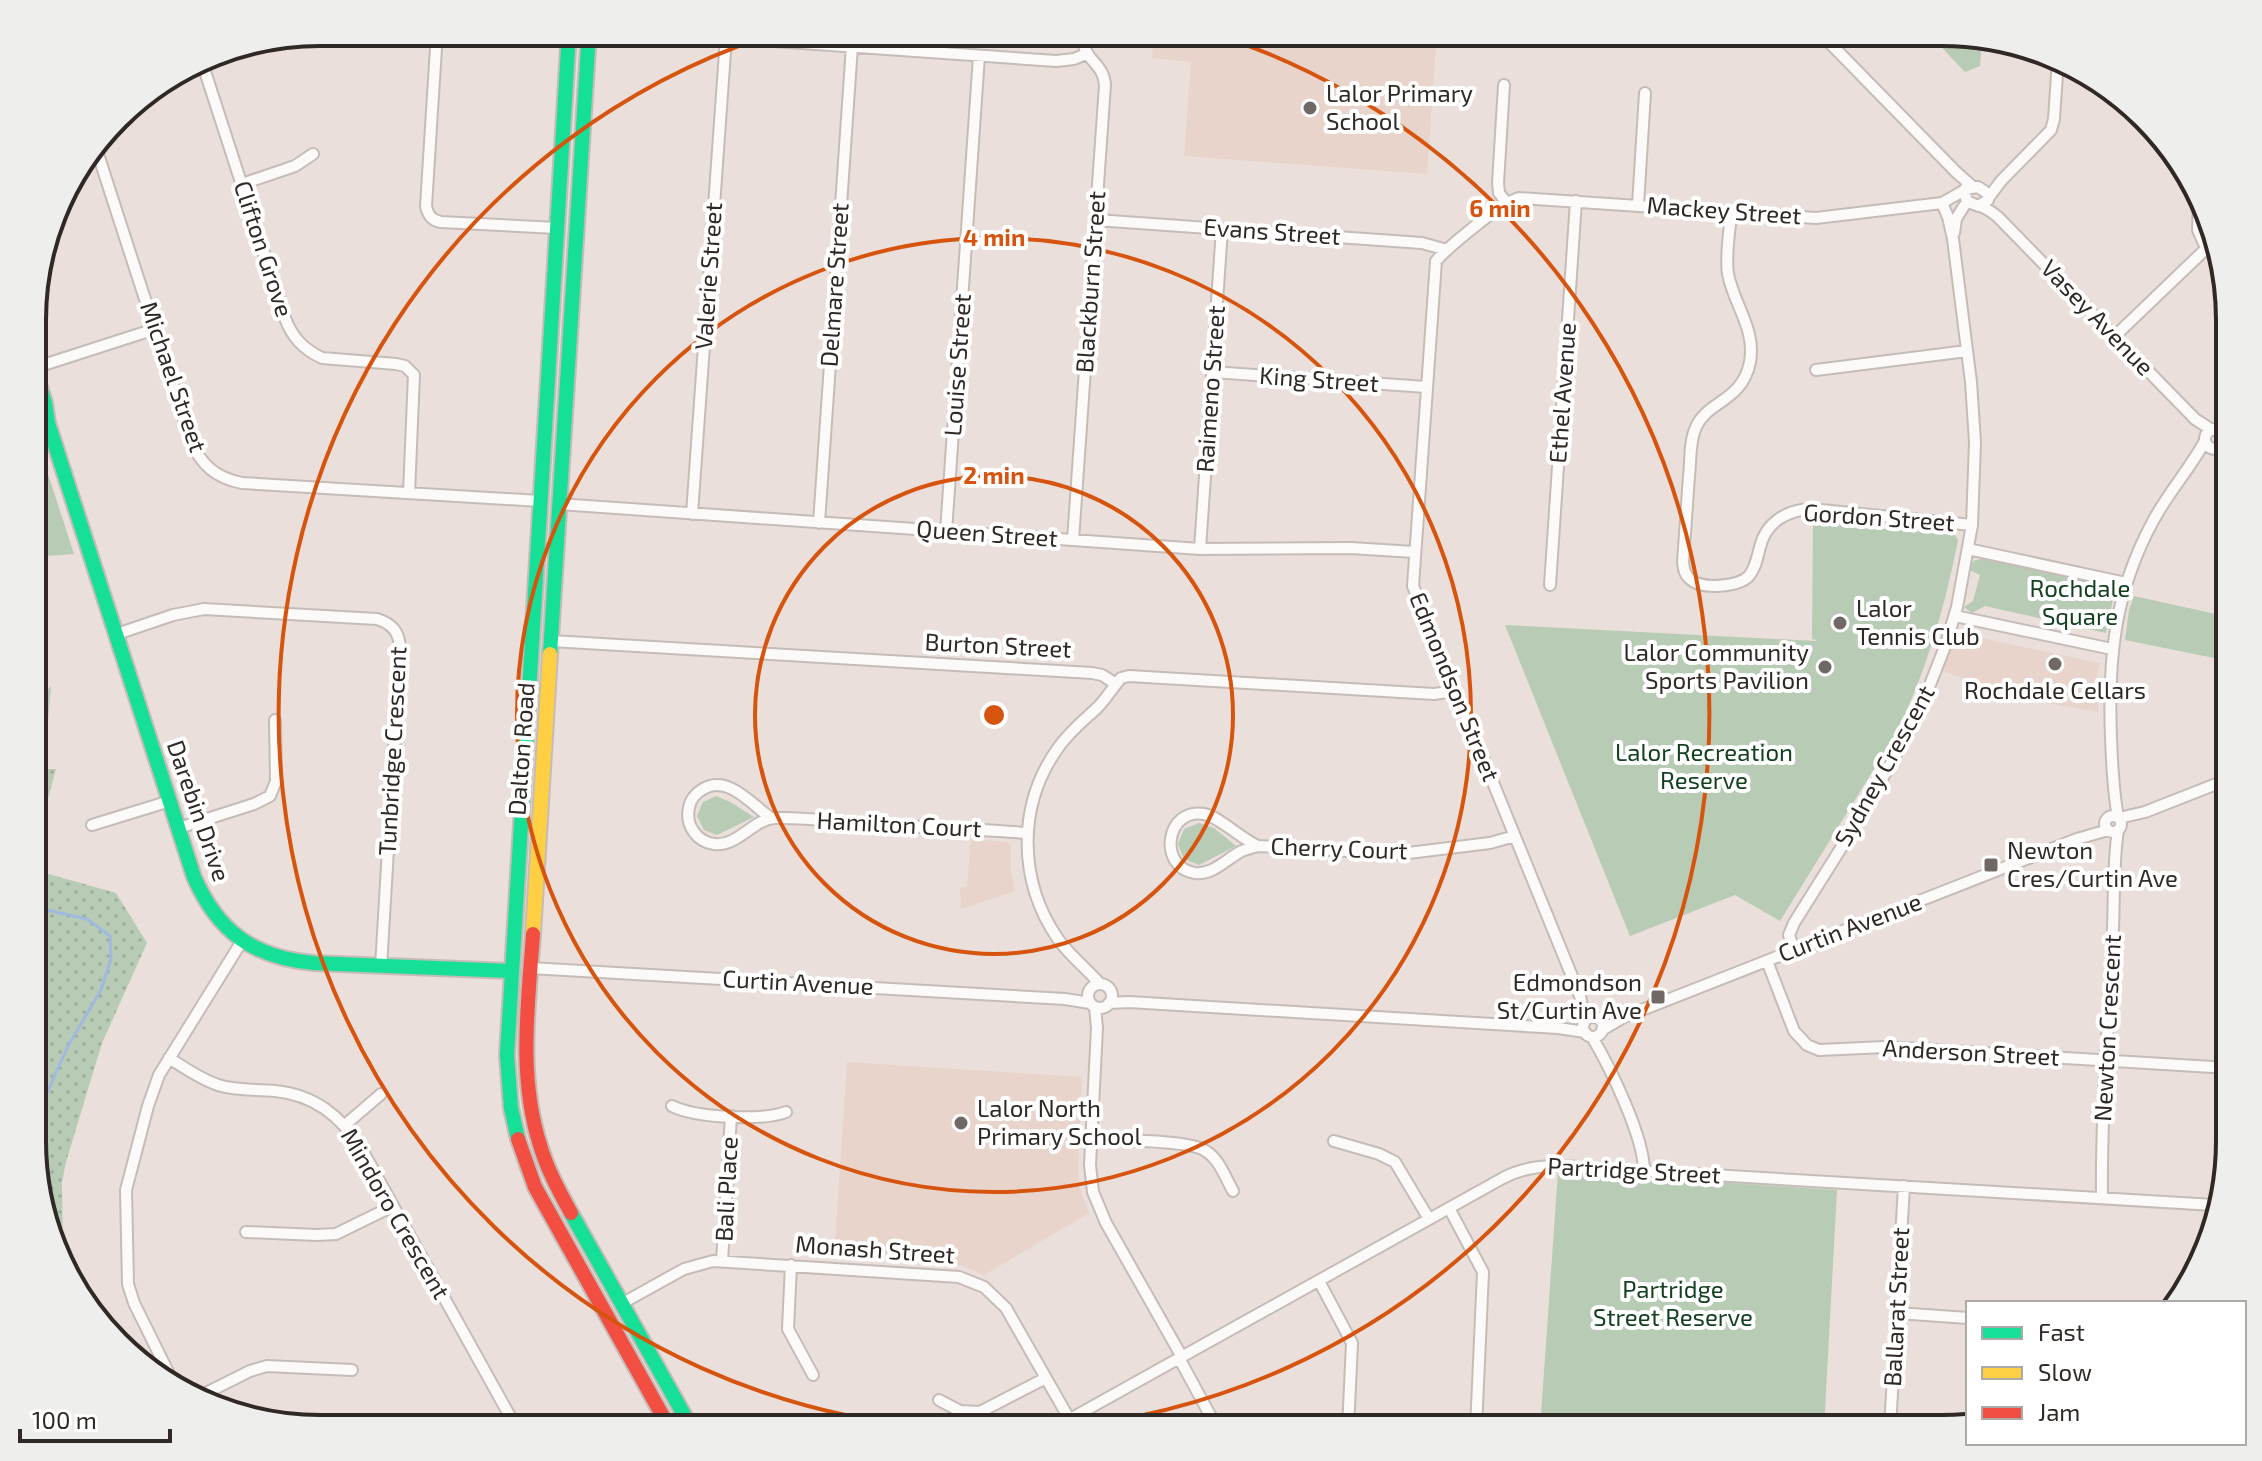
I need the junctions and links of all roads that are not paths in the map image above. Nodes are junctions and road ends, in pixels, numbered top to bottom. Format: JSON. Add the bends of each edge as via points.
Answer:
{"nodes":[{"id":1,"x":852,"y":46,"type":"edge"},
{"id":2,"x":1833,"y":46,"type":"edge"},
{"id":3,"x":435,"y":47,"type":"edge"},
{"id":4,"x":568,"y":47,"type":"edge"},
{"id":5,"x":588,"y":47,"type":"edge"},
{"id":6,"x":725,"y":47,"type":"edge"},
{"id":7,"x":860,"y":47,"type":"edge"},
{"id":8,"x":1085,"y":47,"type":"edge"},
{"id":9,"x":1086,"y":54,"type":"junction"},
{"id":10,"x":979,"y":56,"type":"junction"},
{"id":11,"x":205,"y":72,"type":"edge"},
{"id":12,"x":2057,"y":72,"type":"edge"},
{"id":13,"x":1504,"y":85,"type":"dead end"},
{"id":14,"x":1645,"y":93,"type":"dead end"},
{"id":15,"x":313,"y":154,"type":"dead end"},
{"id":16,"x":99,"y":158,"type":"edge"},
{"id":17,"x":242,"y":184,"type":"junction"},
{"id":18,"x":1975,"y":196,"type":"junction"},
{"id":19,"x":1576,"y":201,"type":"junction"},
{"id":20,"x":1507,"y":203,"type":"junction"},
{"id":21,"x":1942,"y":203,"type":"junction"},
{"id":22,"x":1638,"y":205,"type":"junction"},
{"id":23,"x":1731,"y":212,"type":"junction"},
{"id":24,"x":1096,"y":220,"type":"junction"},
{"id":25,"x":556,"y":228,"type":"junction"},
{"id":26,"x":1222,"y":229,"type":"junction"},
{"id":27,"x":1953,"y":239,"type":"junction"},
{"id":28,"x":2206,"y":248,"type":"edge"},
{"id":29,"x":1447,"y":250,"type":"junction"},
{"id":30,"x":155,"y":329,"type":"junction"},
{"id":31,"x":2115,"y":336,"type":"junction"},
{"id":32,"x":1967,"y":351,"type":"junction"},
{"id":33,"x":46,"y":364,"type":"edge"},
{"id":34,"x":1816,"y":370,"type":"dead end"},
{"id":35,"x":1213,"y":372,"type":"junction"},
{"id":36,"x":1426,"y":387,"type":"junction"},
{"id":37,"x":46,"y":410,"type":"edge"},
{"id":38,"x":46,"y":419,"type":"edge"},
{"id":39,"x":48,"y":423,"type":"junction"},
{"id":40,"x":2215,"y":436,"type":"edge"},
{"id":41,"x":2215,"y":442,"type":"edge"},
{"id":42,"x":409,"y":493,"type":"junction"},
{"id":43,"x":540,"y":501,"type":"junction"},
{"id":44,"x":559,"y":504,"type":"junction"},
{"id":45,"x":692,"y":514,"type":"junction"},
{"id":46,"x":819,"y":523,"type":"junction"},
{"id":47,"x":1972,"y":525,"type":"junction"},
{"id":48,"x":946,"y":532,"type":"junction"},
{"id":49,"x":1073,"y":540,"type":"junction"},
{"id":50,"x":1200,"y":549,"type":"junction"},
{"id":51,"x":1968,"y":549,"type":"junction"},
{"id":52,"x":1414,"y":552,"type":"junction"},
{"id":53,"x":2126,"y":583,"type":"junction"},
{"id":54,"x":1550,"y":585,"type":"dead end"},
{"id":55,"x":1955,"y":616,"type":"junction"},
{"id":56,"x":117,"y":634,"type":"junction"},
{"id":57,"x":532,"y":639,"type":"junction"},
{"id":58,"x":551,"y":641,"type":"junction"},
{"id":59,"x":2112,"y":649,"type":"junction"},
{"id":60,"x":1116,"y":684,"type":"junction"},
{"id":61,"x":1455,"y":691,"type":"junction"},
{"id":62,"x":275,"y":720,"type":"dead end"},
{"id":63,"x":2215,"y":784,"type":"edge"},
{"id":64,"x":170,"y":801,"type":"junction"},
{"id":65,"x":771,"y":818,"type":"junction"},
{"id":66,"x":2113,"y":824,"type":"junction"},
{"id":67,"x":92,"y":825,"type":"dead end"},
{"id":68,"x":179,"y":828,"type":"junction"},
{"id":69,"x":1027,"y":833,"type":"junction"},
{"id":70,"x":1515,"y":836,"type":"junction"},
{"id":71,"x":1258,"y":846,"type":"junction"},
{"id":72,"x":242,"y":941,"type":"junction"},
{"id":73,"x":1794,"y":950,"type":"junction"},
{"id":74,"x":1767,"y":961,"type":"junction"},
{"id":75,"x":381,"y":967,"type":"junction"},
{"id":76,"x":530,"y":968,"type":"junction"},
{"id":77,"x":512,"y":971,"type":"junction"},
{"id":78,"x":1098,"y":998,"type":"junction"},
{"id":79,"x":1593,"y":1026,"type":"junction"},
{"id":80,"x":169,"y":1058,"type":"junction"},
{"id":81,"x":2106,"y":1060,"type":"junction"},
{"id":82,"x":2215,"y":1067,"type":"edge"},
{"id":83,"x":381,"y":1094,"type":"dead end"},
{"id":84,"x":672,"y":1106,"type":"dead end"},
{"id":85,"x":786,"y":1112,"type":"dead end"},
{"id":86,"x":731,"y":1116,"type":"junction"},
{"id":87,"x":345,"y":1125,"type":"junction"},
{"id":88,"x":1091,"y":1139,"type":"junction"},
{"id":89,"x":1334,"y":1141,"type":"dead end"},
{"id":90,"x":1644,"y":1171,"type":"junction"},
{"id":91,"x":1904,"y":1186,"type":"junction"},
{"id":92,"x":1233,"y":1191,"type":"dead end"},
{"id":93,"x":2102,"y":1198,"type":"junction"},
{"id":94,"x":2208,"y":1205,"type":"edge"},
{"id":95,"x":393,"y":1206,"type":"junction"},
{"id":96,"x":1449,"y":1208,"type":"junction"},
{"id":97,"x":1429,"y":1219,"type":"junction"},
{"id":98,"x":246,"y":1232,"type":"dead end"},
{"id":99,"x":722,"y":1261,"type":"junction"},
{"id":100,"x":791,"y":1265,"type":"junction"},
{"id":101,"x":1319,"y":1281,"type":"junction"},
{"id":102,"x":621,"y":1304,"type":"junction"},
{"id":103,"x":605,"y":1313,"type":"junction"},
{"id":104,"x":1897,"y":1313,"type":"junction"},
{"id":105,"x":1966,"y":1318,"type":"edge"},
{"id":106,"x":1180,"y":1358,"type":"junction"},
{"id":107,"x":166,"y":1367,"type":"edge"},
{"id":108,"x":352,"y":1370,"type":"dead end"},
{"id":109,"x":813,"y":1375,"type":"dead end"},
{"id":110,"x":1046,"y":1378,"type":"junction"},
{"id":111,"x":210,"y":1391,"type":"edge"},
{"id":112,"x":939,"y":1400,"type":"dead end"},
{"id":113,"x":1210,"y":1414,"type":"edge"},
{"id":114,"x":1349,"y":1414,"type":"edge"},
{"id":115,"x":1477,"y":1414,"type":"edge"},
{"id":116,"x":1891,"y":1414,"type":"edge"},
{"id":117,"x":509,"y":1415,"type":"edge"},
{"id":118,"x":662,"y":1415,"type":"edge"},
{"id":119,"x":684,"y":1415,"type":"edge"},
{"id":120,"x":1067,"y":1415,"type":"edge"},
{"id":121,"x":1088,"y":1415,"type":"edge"}],
"edges":[{"from":1,"to":46,"type":"street","name":"Delmare Street"},
{"from":2,"to":18,"type":"street","name":"Vasey Avenue"},
{"from":3,"to":25,"type":"street","via":[[427,213],[441,222]]},
{"from":4,"to":25,"type":"main road","name":"Dalton Road"},
{"from":5,"to":44,"type":"main road","name":"Dalton Road"},
{"from":6,"to":45,"type":"street","name":"Valerie Street"},
{"from":7,"to":10,"type":"street"},
{"from":8,"to":9,"type":"street","name":"Blackburn Street"},
{"from":9,"to":10,"type":"street","via":[[1056,61]]},
{"from":9,"to":24,"type":"street","name":"Blackburn Street","via":[[1105,80]]},
{"from":10,"to":48,"type":"street","name":"Louise Street"},
{"from":11,"to":17,"type":"street","name":"Clifton Grove"},
{"from":12,"to":18,"type":"street","via":[[2053,125],[2047,135],[2001,181]]},
{"from":13,"to":20,"type":"street","via":[[1498,183]]},
{"from":14,"to":22,"type":"street"},
{"from":15,"to":17,"type":"street","via":[[295,166]]},
{"from":16,"to":30,"type":"street","name":"Michael Street"},
{"from":17,"to":42,"type":"street","name":"Clifton Grove","via":[[294,336],[322,358],[411,370],[415,381]]},
{"from":18,"to":21,"type":"street","name":"Mackey Street"},
{"from":18,"to":27,"type":"street","name":"Sydney Crescent","via":[[1956,219]]},
{"from":18,"to":31,"type":"street","name":"Vasey Avenue"},
{"from":19,"to":20,"type":"street","name":"Mackey Street","via":[[1524,197]]},
{"from":19,"to":22,"type":"street","name":"Mackey Street"},
{"from":19,"to":54,"type":"street","name":"Ethel Avenue"},
{"from":20,"to":29,"type":"street"},
{"from":21,"to":23,"type":"street","name":"Mackey Street","via":[[1816,218]]},
{"from":21,"to":27,"type":"street","name":"Sydney Crescent"},
{"from":22,"to":23,"type":"street","name":"Mackey Street"},
{"from":23,"to":47,"type":"street","name":"Gordon Street","via":[[1728,275],[1748,327],[1751,358],[1737,389],[1695,429],[1686,574],[1701,584],[1744,580],[1755,568],[1773,524],[1802,509]]},
{"from":24,"to":26,"type":"street","name":"Evans Street"},
{"from":24,"to":49,"type":"street","name":"Blackburn Street"},
{"from":25,"to":43,"type":"main road","name":"Dalton Road"},
{"from":26,"to":29,"type":"street","name":"Evans Street","via":[[1422,243]]},
{"from":26,"to":35,"type":"street","name":"Raimeno Street"},
{"from":27,"to":32,"type":"street","name":"Sydney Crescent"},
{"from":28,"to":31,"type":"street"},
{"from":29,"to":36,"type":"street","name":"Edmondson Street","via":[[1435,266]]},
{"from":30,"to":33,"type":"street"},
{"from":30,"to":42,"type":"street","name":"Michael Street","via":[[195,452],[215,474],[242,483]]},
{"from":31,"to":40,"type":"street","name":"Vasey Avenue"},
{"from":32,"to":34,"type":"street"},
{"from":32,"to":47,"type":"street","name":"Sydney Crescent","via":[[1975,442]]},
{"from":35,"to":36,"type":"street","name":"King Street"},
{"from":35,"to":50,"type":"street","name":"Raimeno Street"},
{"from":36,"to":52,"type":"street","name":"Edmondson Street"},
{"from":37,"to":39,"type":"main road","name":"Darebin Drive"},
{"from":38,"to":39,"type":"main road","name":"Darebin Drive"},
{"from":39,"to":56,"type":"main road","name":"Darebin Drive"},
{"from":41,"to":53,"type":"street","name":"Newton Crescent","via":[[2195,460],[2152,522]]},
{"from":42,"to":43,"type":"street","name":"Michael Street"},
{"from":43,"to":57,"type":"main road","name":"Dalton Road"},
{"from":44,"to":45,"type":"street","name":"Queen Street"},
{"from":44,"to":58,"type":"main road","name":"Dalton Road"},
{"from":45,"to":46,"type":"street","name":"Queen Street"},
{"from":46,"to":48,"type":"street","name":"Queen Street"},
{"from":47,"to":51,"type":"street","name":"Sydney Crescent"},
{"from":48,"to":49,"type":"street","name":"Queen Street"},
{"from":49,"to":50,"type":"street","name":"Queen Street"},
{"from":50,"to":52,"type":"street","name":"Queen Street"},
{"from":51,"to":53,"type":"street"},
{"from":51,"to":55,"type":"street","name":"Sydney Crescent"},
{"from":52,"to":61,"type":"street","name":"Edmondson Street","via":[[1413,586]]},
{"from":53,"to":59,"type":"street","name":"Newton Crescent"},
{"from":55,"to":59,"type":"street"},
{"from":55,"to":73,"type":"street","name":"Sydney Crescent","via":[[1918,715],[1794,923],[1789,935]]},
{"from":56,"to":64,"type":"main road","name":"Darebin Drive"},
{"from":56,"to":75,"type":"street","name":"Tunbridge Crescent","via":[[204,609],[377,619],[394,628],[400,648]]},
{"from":57,"to":58,"type":"main road","name":"Burton Street"},
{"from":57,"to":77,"type":"main road","name":"Dalton Road"},
{"from":58,"to":60,"type":"street","name":"Burton Street","via":[[1092,673]]},
{"from":58,"to":76,"type":"main road","name":"Dalton Road"},
{"from":59,"to":66,"type":"street","name":"Newton Crescent"},
{"from":60,"to":61,"type":"street","name":"Burton Street","via":[[1129,676]]},
{"from":60,"to":69,"type":"street","via":[[1050,759],[1034,796]]},
{"from":61,"to":70,"type":"street","name":"Edmondson Street"},
{"from":62,"to":68,"type":"street","via":[[276,781],[270,796]]},
{"from":63,"to":66,"type":"street","name":"Curtin Avenue"},
{"from":64,"to":67,"type":"street"},
{"from":64,"to":68,"type":"main road","name":"Darebin Drive"},
{"from":65,"to":65,"type":"street","via":[[717,844],[698,836],[688,812],[702,789],[722,785]]},
{"from":65,"to":69,"type":"street","name":"Hamilton Court"},
{"from":66,"to":73,"type":"street","name":"Curtin Avenue"},
{"from":66,"to":81,"type":"street","name":"Newton Crescent"},
{"from":68,"to":72,"type":"main road","name":"Darebin Drive","via":[[200,891],[222,924]]},
{"from":69,"to":78,"type":"street","via":[[1037,899],[1058,939],[1084,967]]},
{"from":70,"to":71,"type":"street","name":"Cherry Court","via":[[1400,854]]},
{"from":70,"to":79,"type":"street","name":"Edmondson Street"},
{"from":71,"to":71,"type":"street","name":"Cherry Court","via":[[1197,873],[1179,866],[1170,841],[1174,827],[1197,814],[1214,817]]},
{"from":72,"to":75,"type":"main road","name":"Darebin Drive","via":[[287,960]]},
{"from":72,"to":80,"type":"street"},
{"from":73,"to":74,"type":"street","name":"Curtin Avenue"},
{"from":74,"to":79,"type":"street","name":"Curtin Avenue"},
{"from":74,"to":81,"type":"street","name":"Anderson Street","via":[[1794,1031],[1819,1050],[1885,1047]]},
{"from":75,"to":77,"type":"main road","name":"Darebin Drive"},
{"from":76,"to":78,"type":"street","name":"Curtin Avenue"},
{"from":76,"to":102,"type":"main road","name":"Dalton Road","via":[[525,1067],[535,1133],[554,1182]]},
{"from":77,"to":103,"type":"main road","name":"Dalton Road","via":[[508,1079],[519,1145],[535,1187]]},
{"from":78,"to":79,"type":"street","name":"Curtin Avenue"},
{"from":78,"to":88,"type":"street"},
{"from":79,"to":90,"type":"street","name":"Edmondson Street","via":[[1642,1147]]},
{"from":80,"to":87,"type":"street","name":"Mindoro Crescent","via":[[219,1085],[312,1100]]},
{"from":80,"to":107,"type":"street","via":[[154,1088],[126,1201],[128,1284]]},
{"from":81,"to":82,"type":"street","name":"Anderson Street"},
{"from":81,"to":93,"type":"street","name":"Newton Crescent"},
{"from":83,"to":87,"type":"street"},
{"from":84,"to":86,"type":"street","name":"Bali Place"},
{"from":85,"to":86,"type":"street","name":"Bali Place"},
{"from":86,"to":99,"type":"street","name":"Bali Place"},
{"from":87,"to":95,"type":"street","name":"Mindoro Crescent"},
{"from":88,"to":92,"type":"street","via":[[1204,1149]]},
{"from":88,"to":106,"type":"street","via":[[1090,1179],[1097,1206]]},
{"from":89,"to":97,"type":"street","via":[[1395,1162]]},
{"from":90,"to":91,"type":"street","name":"Partridge Street"},
{"from":90,"to":96,"type":"street","name":"Partridge Street","via":[[1534,1167]]},
{"from":91,"to":93,"type":"street","name":"Partridge Street"},
{"from":91,"to":104,"type":"street","name":"Ballarat Street"},
{"from":93,"to":94,"type":"street","name":"Partridge Street"},
{"from":95,"to":98,"type":"street","via":[[336,1234]]},
{"from":95,"to":117,"type":"street","name":"Mindoro Crescent"},
{"from":96,"to":97,"type":"street","name":"Partridge Street"},
{"from":96,"to":115,"type":"street","via":[[1484,1278]]},
{"from":97,"to":101,"type":"street","name":"Partridge Street"},
{"from":99,"to":100,"type":"street","name":"Monash Street"},
{"from":99,"to":102,"type":"street","name":"Monash Street","via":[[684,1269]]},
{"from":100,"to":109,"type":"street","via":[[788,1329]]},
{"from":100,"to":110,"type":"street","name":"Monash Street","via":[[970,1280],[1006,1308]]},
{"from":101,"to":106,"type":"street","name":"Partridge Street"},
{"from":101,"to":114,"type":"street","via":[[1352,1343]]},
{"from":102,"to":103,"type":"main road","name":"Monash Street"},
{"from":102,"to":119,"type":"main road","name":"Dalton Road"},
{"from":103,"to":118,"type":"main road","name":"Dalton Road"},
{"from":104,"to":105,"type":"street"},
{"from":104,"to":116,"type":"street","name":"Ballarat Street"},
{"from":106,"to":113,"type":"street"},
{"from":106,"to":121,"type":"street","name":"Partridge Street"},
{"from":108,"to":111,"type":"street","via":[[267,1366]]},
{"from":110,"to":112,"type":"street","via":[[980,1412],[960,1411]]},
{"from":110,"to":120,"type":"street","name":"Monash Street"}]}
